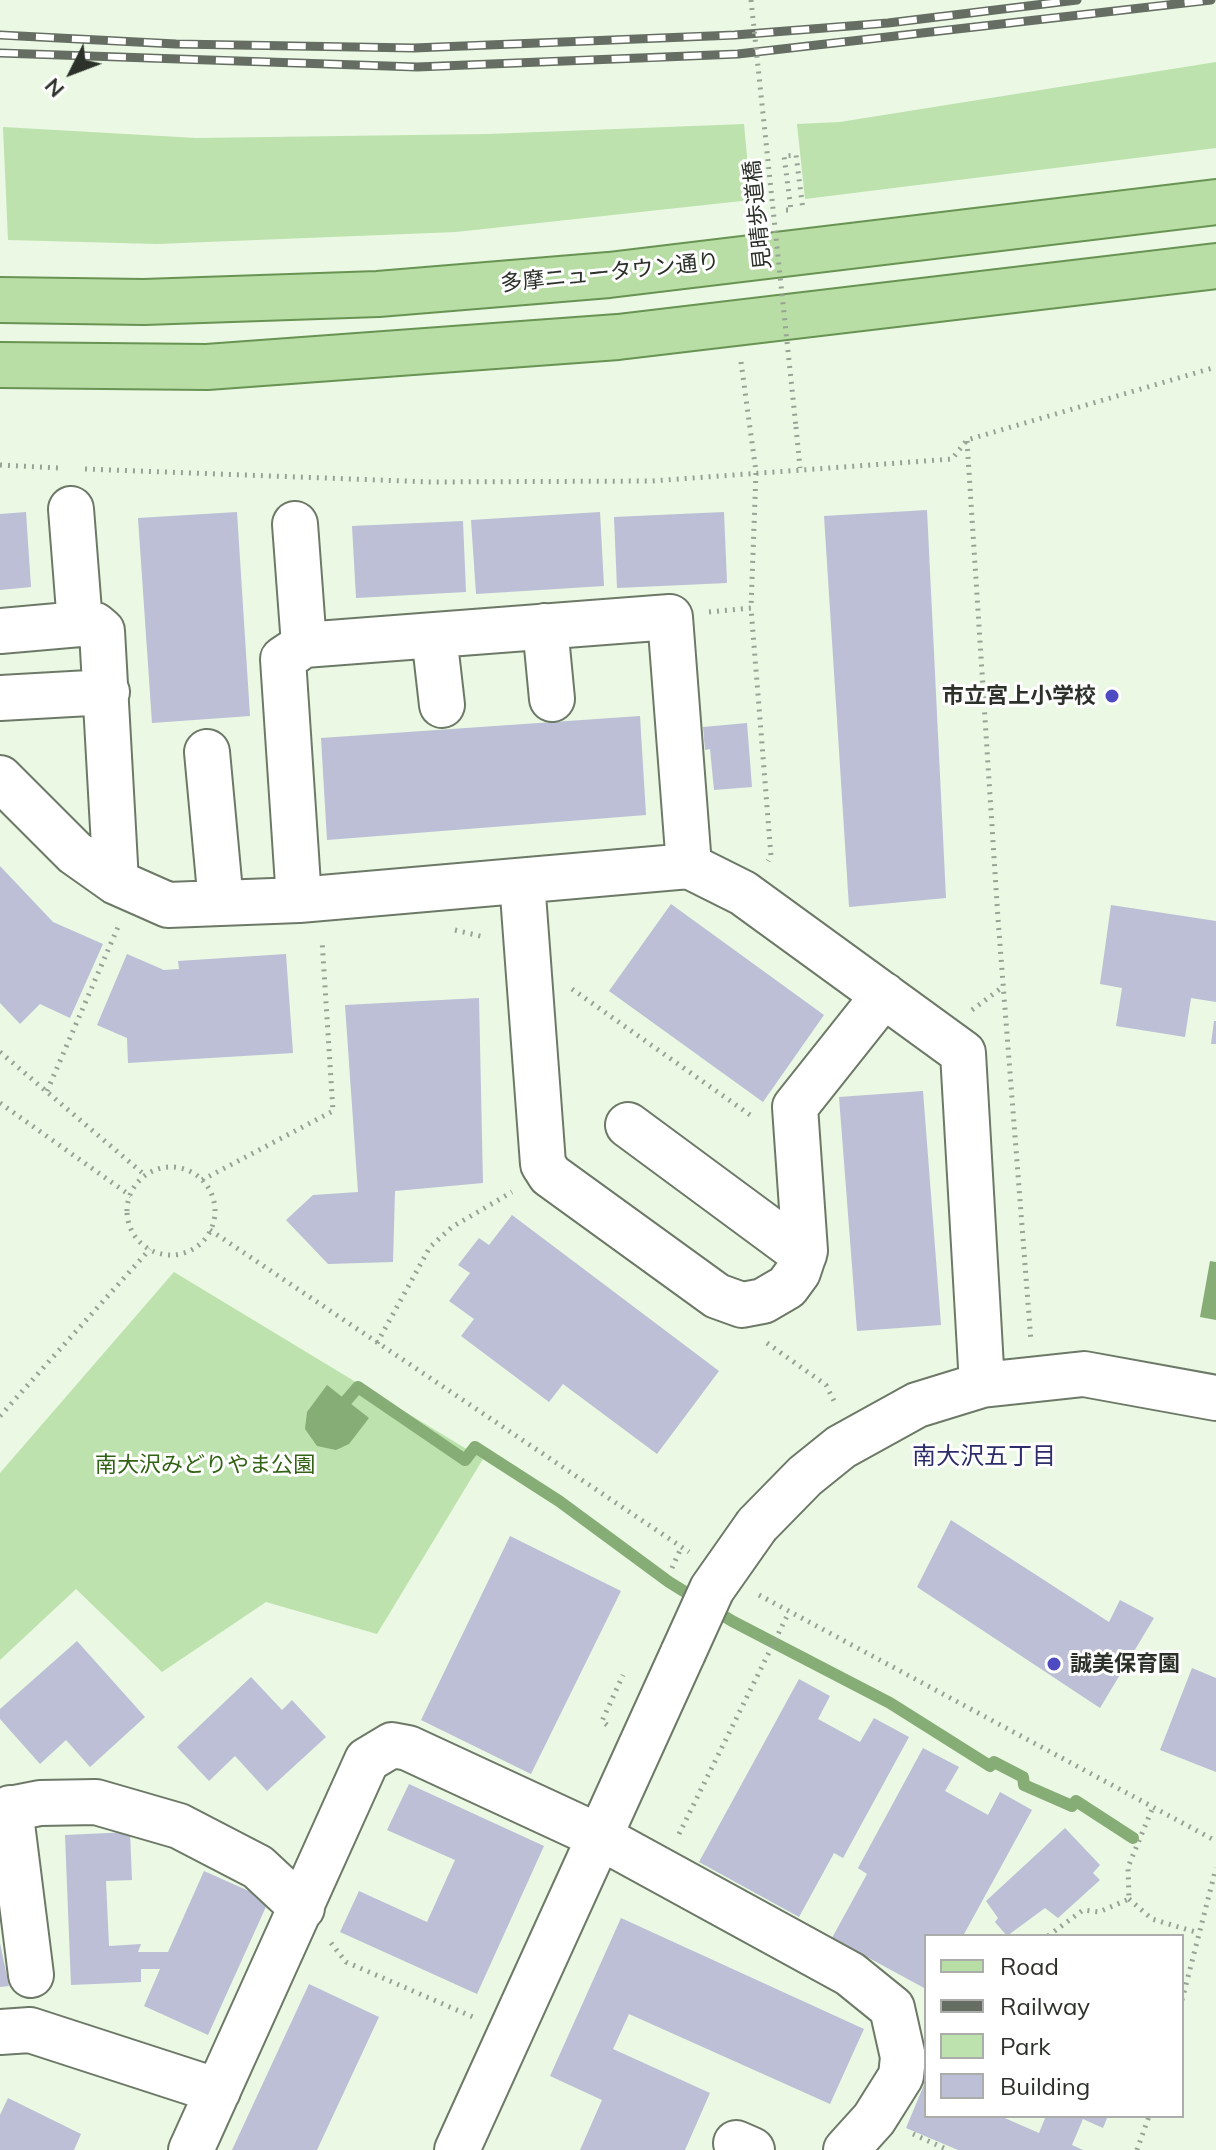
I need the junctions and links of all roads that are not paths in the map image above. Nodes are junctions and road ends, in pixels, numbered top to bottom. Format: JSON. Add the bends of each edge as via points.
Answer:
{"nodes":[{"id":1,"x":1216,"y":202,"type":"edge"},
{"id":2,"x":1216,"y":266,"type":"edge"},
{"id":3,"x":0,"y":300,"type":"edge"},
{"id":4,"x":0,"y":365,"type":"edge"},
{"id":5,"x":72,"y":482,"type":"road end"},
{"id":6,"x":295,"y":524,"type":"dead end"},
{"id":7,"x":80,"y":624,"type":"junction"},
{"id":8,"x":545,"y":626,"type":"junction"},
{"id":9,"x":0,"y":631,"type":"edge"},
{"id":10,"x":434,"y":635,"type":"junction"},
{"id":11,"x":304,"y":645,"type":"junction"},
{"id":12,"x":107,"y":692,"type":"junction"},
{"id":13,"x":0,"y":698,"type":"edge"},
{"id":14,"x":552,"y":699,"type":"dead end"},
{"id":15,"x":442,"y":705,"type":"dead end"},
{"id":16,"x":207,"y":752,"type":"dead end"},
{"id":17,"x":0,"y":778,"type":"edge"},
{"id":18,"x":689,"y":866,"type":"junction"},
{"id":19,"x":522,"y":881,"type":"junction"},
{"id":20,"x":299,"y":900,"type":"junction"},
{"id":21,"x":118,"y":902,"type":"junction"},
{"id":22,"x":221,"y":903,"type":"junction"},
{"id":23,"x":884,"y":995,"type":"junction"},
{"id":24,"x":628,"y":1125,"type":"dead end"},
{"id":25,"x":804,"y":1255,"type":"junction"},
{"id":26,"x":982,"y":1385,"type":"junction"},
{"id":27,"x":1216,"y":1398,"type":"edge"},
{"id":28,"x":5,"y":1810,"type":"edge"},
{"id":29,"x":598,"y":1836,"type":"junction"},
{"id":30,"x":312,"y":1920,"type":"junction"},
{"id":31,"x":31,"y":1975,"type":"dead end"},
{"id":32,"x":0,"y":2032,"type":"edge"},
{"id":33,"x":218,"y":2091,"type":"junction"},
{"id":34,"x":191,"y":2150,"type":"edge"},
{"id":35,"x":457,"y":2150,"type":"edge"},
{"id":36,"x":846,"y":2150,"type":"edge"}],
"edges":[{"from":1,"to":3,"type":"main road","name":"多摩ニュータウン通り","via":[[609,275],[378,294],[144,302]]},
{"from":2,"to":4,"type":"main road","via":[[618,337],[207,367]]},
{"from":5,"to":7,"type":"street"},
{"from":6,"to":11,"type":"street"},
{"from":7,"to":9,"type":"street"},
{"from":7,"to":12,"type":"street","via":[[102,631]]},
{"from":8,"to":10,"type":"street"},
{"from":8,"to":14,"type":"street"},
{"from":8,"to":18,"type":"street","via":[[670,617]]},
{"from":10,"to":11,"type":"street"},
{"from":10,"to":15,"type":"street"},
{"from":11,"to":20,"type":"street","via":[[283,659]]},
{"from":12,"to":13,"type":"street"},
{"from":12,"to":21,"type":"street"},
{"from":16,"to":22,"type":"street"},
{"from":17,"to":21,"type":"street"},
{"from":18,"to":19,"type":"street"},
{"from":18,"to":23,"type":"street","via":[[743,893]]},
{"from":19,"to":20,"type":"street"},
{"from":19,"to":25,"type":"street","via":[[540,1153],[548,1171],[717,1296],[742,1305],[763,1301],[787,1287]]},
{"from":20,"to":22,"type":"street"},
{"from":21,"to":22,"type":"street"},
{"from":23,"to":25,"type":"street","via":[[795,1107]]},
{"from":23,"to":26,"type":"street","via":[[963,1053]]},
{"from":24,"to":25,"type":"street"},
{"from":26,"to":27,"type":"street","via":[[1084,1374]]},
{"from":26,"to":29,"type":"street","bridge":true,"via":[[917,1405],[841,1447],[757,1525],[712,1589]]},
{"from":28,"to":30,"type":"street","via":[[96,1802],[179,1826],[258,1867]]},
{"from":28,"to":31,"type":"street"},
{"from":29,"to":30,"type":"street","via":[[392,1745],[367,1760]]},
{"from":29,"to":35,"type":"street"},
{"from":29,"to":36,"type":"street","via":[[850,1974],[892,2008],[903,2057],[901,2076]]},
{"from":30,"to":33,"type":"street"},
{"from":32,"to":33,"type":"street","via":[[30,2030]]},
{"from":33,"to":34,"type":"street"}]}
